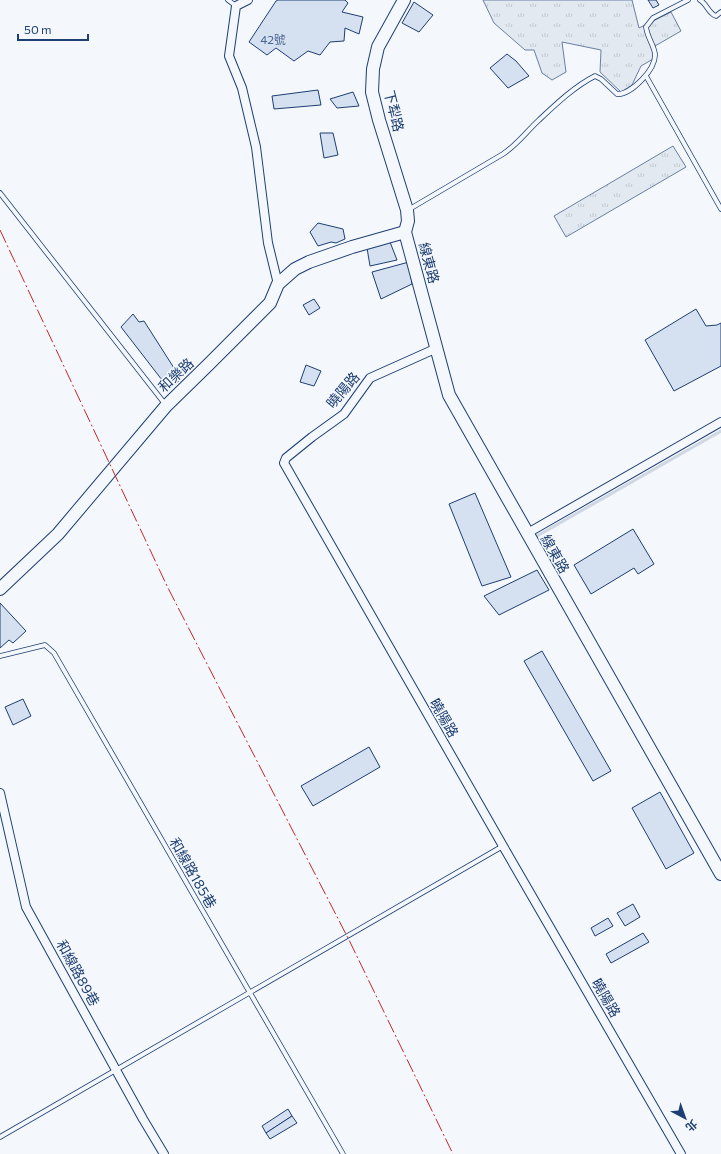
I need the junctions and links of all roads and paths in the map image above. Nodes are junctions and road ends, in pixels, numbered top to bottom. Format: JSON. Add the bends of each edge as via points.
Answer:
{"nodes":[{"id":1,"x":228,"y":0,"type":"edge"},
{"id":2,"x":248,"y":0,"type":"edge"},
{"id":3,"x":404,"y":0,"type":"edge"},
{"id":4,"x":688,"y":0,"type":"edge"},
{"id":5,"x":700,"y":0,"type":"edge"},
{"id":6,"x":236,"y":6,"type":"junction"},
{"id":7,"x":721,"y":12,"type":"edge"},
{"id":8,"x":646,"y":76,"type":"junction"},
{"id":9,"x":0,"y":193,"type":"edge"},
{"id":10,"x":721,"y":209,"type":"edge"},
{"id":11,"x":407,"y":210,"type":"junction"},
{"id":12,"x":405,"y":232,"type":"junction"},
{"id":13,"x":278,"y":284,"type":"junction"},
{"id":14,"x":437,"y":348,"type":"junction"},
{"id":15,"x":166,"y":406,"type":"junction"},
{"id":16,"x":721,"y":422,"type":"edge"},
{"id":17,"x":526,"y":534,"type":"junction"},
{"id":18,"x":0,"y":590,"type":"edge"},
{"id":19,"x":0,"y":656,"type":"edge"},
{"id":20,"x":0,"y":793,"type":"edge"},
{"id":21,"x":503,"y":846,"type":"junction"},
{"id":22,"x":721,"y":874,"type":"edge"},
{"id":23,"x":249,"y":992,"type":"junction"},
{"id":24,"x":116,"y":1070,"type":"junction"},
{"id":25,"x":0,"y":1137,"type":"edge"},
{"id":26,"x":164,"y":1154,"type":"edge"},
{"id":27,"x":343,"y":1154,"type":"edge"},
{"id":28,"x":681,"y":1154,"type":"edge"}],
"edges":[{"from":1,"to":6,"type":"lane"},
{"from":2,"to":6,"type":"street"},
{"from":3,"to":11,"type":"street","name":"下犁路","via":[[378,47],[373,69],[372,92]]},
{"from":4,"to":8,"type":"lane","via":[[653,18],[646,27],[655,54]]},
{"from":5,"to":7,"type":"lane","via":[[711,14],[716,16]]},
{"from":6,"to":13,"type":"street","via":[[229,56],[242,88],[256,147],[268,243]]},
{"from":8,"to":10,"type":"lane"},
{"from":8,"to":11,"type":"lane","via":[[622,94],[617,94],[602,79],[596,76],[590,78],[539,120],[510,150]]},
{"from":9,"to":15,"type":"lane"},
{"from":11,"to":12,"type":"street","name":"下犁路"},
{"from":12,"to":13,"type":"street","name":"和樂路","via":[[308,262],[295,269]]},
{"from":12,"to":14,"type":"street","name":"線東路"},
{"from":13,"to":15,"type":"street","name":"和樂路","via":[[270,303]]},
{"from":14,"to":17,"type":"street","name":"線東路","via":[[448,395]]},
{"from":14,"to":21,"type":"street","name":"曉陽路","via":[[370,378],[344,414],[312,436],[286,458],[284,463]]},
{"from":15,"to":18,"type":"street","name":"和樂路","via":[[58,534]]},
{"from":16,"to":17,"type":"street"},
{"from":17,"to":22,"type":"street","name":"線東路"},
{"from":19,"to":23,"type":"lane","name":"和線路185巷","via":[[45,645],[54,653]]},
{"from":20,"to":24,"type":"street","name":"和線路89巷","via":[[26,907]]},
{"from":21,"to":23,"type":"lane"},
{"from":21,"to":28,"type":"street","name":"曉陽路"},
{"from":23,"to":24,"type":"lane"},
{"from":23,"to":27,"type":"lane","name":"和線路185巷"},
{"from":24,"to":25,"type":"lane"},
{"from":24,"to":26,"type":"street","name":"和線路89巷"}]}
